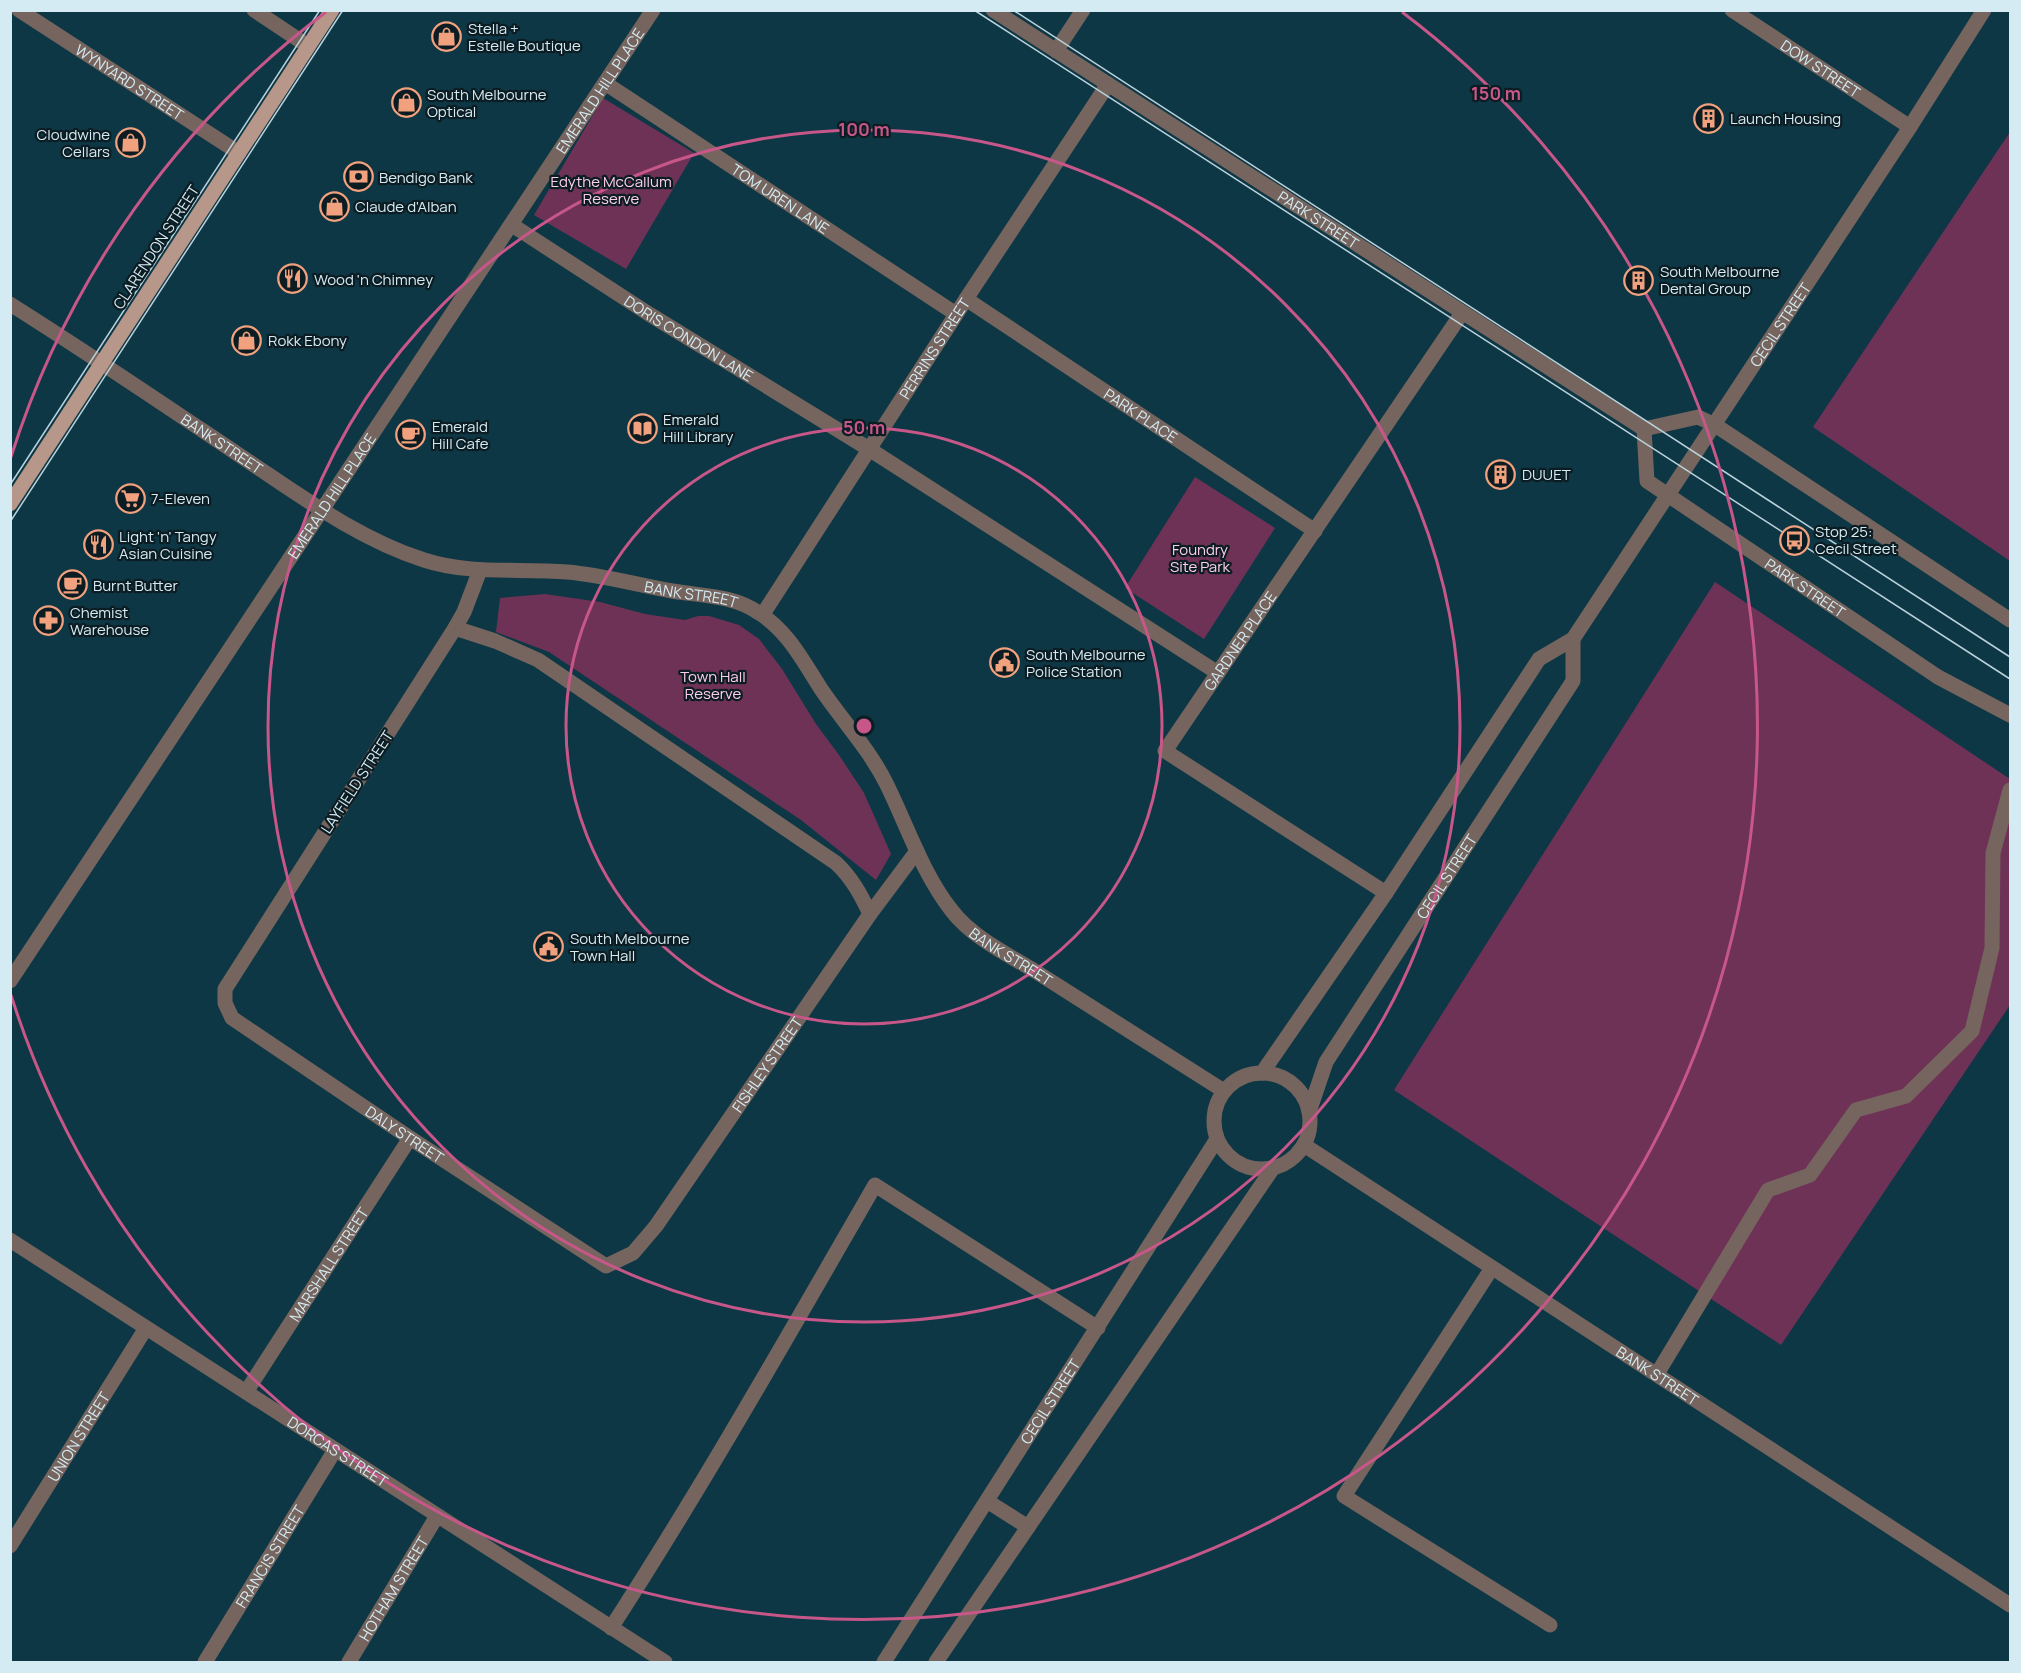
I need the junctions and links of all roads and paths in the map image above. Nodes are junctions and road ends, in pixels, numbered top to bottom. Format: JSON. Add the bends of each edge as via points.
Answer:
{"nodes":[{"id":1,"x":19,"y":10,"type":"edge"},
{"id":2,"x":254,"y":10,"type":"edge"},
{"id":3,"x":332,"y":10,"type":"edge"},
{"id":4,"x":653,"y":10,"type":"edge"},
{"id":5,"x":993,"y":10,"type":"edge"},
{"id":6,"x":1083,"y":10,"type":"edge"},
{"id":7,"x":1732,"y":10,"type":"edge"},
{"id":8,"x":1984,"y":10,"type":"edge"},
{"id":9,"x":308,"y":46,"type":"junction"},
{"id":10,"x":1056,"y":51,"type":"junction"},
{"id":11,"x":605,"y":83,"type":"junction"},
{"id":12,"x":1108,"y":84,"type":"junction"},
{"id":13,"x":1910,"y":127,"type":"junction"},
{"id":14,"x":239,"y":153,"type":"junction"},
{"id":15,"x":512,"y":225,"type":"junction"},
{"id":16,"x":966,"y":299,"type":"junction"},
{"id":17,"x":10,"y":304,"type":"edge"},
{"id":18,"x":1462,"y":313,"type":"junction"},
{"id":19,"x":956,"y":314,"type":"junction"},
{"id":20,"x":102,"y":363,"type":"junction"},
{"id":21,"x":1715,"y":425,"type":"junction"},
{"id":22,"x":1644,"y":429,"type":"junction"},
{"id":23,"x":869,"y":449,"type":"junction"},
{"id":24,"x":1668,"y":495,"type":"junction"},
{"id":25,"x":10,"y":504,"type":"edge"},
{"id":26,"x":322,"y":511,"type":"junction"},
{"id":27,"x":1315,"y":531,"type":"junction"},
{"id":28,"x":480,"y":570,"type":"junction"},
{"id":29,"x":763,"y":614,"type":"junction"},
{"id":30,"x":2010,"y":620,"type":"edge"},
{"id":31,"x":455,"y":628,"type":"junction"},
{"id":32,"x":1573,"y":639,"type":"junction"},
{"id":33,"x":1218,"y":674,"type":"junction"},
{"id":34,"x":2010,"y":715,"type":"edge"},
{"id":35,"x":2010,"y":790,"type":"edge"},
{"id":36,"x":917,"y":851,"type":"junction"},
{"id":37,"x":1386,"y":893,"type":"junction"},
{"id":38,"x":870,"y":914,"type":"junction"},
{"id":39,"x":10,"y":981,"type":"edge"},
{"id":40,"x":225,"y":989,"type":"joint"},
{"id":41,"x":1262,"y":1074,"type":"junction"},
{"id":42,"x":1224,"y":1091,"type":"junction"},
{"id":43,"x":1309,"y":1112,"type":"junction"},
{"id":44,"x":410,"y":1138,"type":"junction"},
{"id":45,"x":1217,"y":1139,"type":"junction"},
{"id":46,"x":1304,"y":1145,"type":"junction"},
{"id":47,"x":1273,"y":1168,"type":"junction"},
{"id":48,"x":10,"y":1240,"type":"edge"},
{"id":49,"x":606,"y":1266,"type":"joint"},
{"id":50,"x":1492,"y":1268,"type":"junction"},
{"id":51,"x":146,"y":1328,"type":"junction"},
{"id":52,"x":1098,"y":1328,"type":"junction"},
{"id":53,"x":1657,"y":1374,"type":"junction"},
{"id":54,"x":246,"y":1392,"type":"junction"},
{"id":55,"x":335,"y":1450,"type":"junction"},
{"id":56,"x":987,"y":1501,"type":"junction"},
{"id":57,"x":437,"y":1516,"type":"junction"},
{"id":58,"x":1028,"y":1527,"type":"junction"},
{"id":59,"x":10,"y":1546,"type":"edge"},
{"id":60,"x":2010,"y":1605,"type":"edge"},
{"id":61,"x":1550,"y":1625,"type":"dead end"},
{"id":62,"x":611,"y":1628,"type":"junction"},
{"id":63,"x":205,"y":1662,"type":"edge"},
{"id":64,"x":350,"y":1662,"type":"edge"},
{"id":65,"x":665,"y":1662,"type":"edge"},
{"id":66,"x":884,"y":1662,"type":"edge"},
{"id":67,"x":936,"y":1662,"type":"edge"}],
"edges":[{"from":1,"to":14,"type":"street","name":"WYNYARD STREET"},
{"from":2,"to":9,"type":"street"},
{"from":3,"to":9,"type":"main road","name":"CLARENDON STREET"},
{"from":4,"to":11,"type":"street","name":"EMERALD HILL PLACE"},
{"from":5,"to":10,"type":"street","name":"PARK STREET"},
{"from":6,"to":10,"type":"street"},
{"from":7,"to":13,"type":"street","name":"DOW STREET"},
{"from":8,"to":13,"type":"street","name":"CECIL STREET"},
{"from":9,"to":14,"type":"main road","name":"CLARENDON STREET"},
{"from":10,"to":12,"type":"street","name":"PARK STREET"},
{"from":11,"to":15,"type":"street","name":"EMERALD HILL PLACE"},
{"from":11,"to":19,"type":"street","name":"TOM UREN LANE"},
{"from":12,"to":16,"type":"street","name":"PERRINS STREET"},
{"from":12,"to":18,"type":"street","name":"PARK STREET"},
{"from":13,"to":21,"type":"street","name":"CECIL STREET"},
{"from":14,"to":20,"type":"main road","name":"CLARENDON STREET"},
{"from":15,"to":23,"type":"street","name":"DORIS CONDON LANE"},
{"from":15,"to":26,"type":"street","name":"EMERALD HILL PLACE"},
{"from":16,"to":19,"type":"street","name":"PERRINS STREET"},
{"from":16,"to":27,"type":"street","name":"PARK PLACE"},
{"from":17,"to":20,"type":"street","name":"BANK STREET"},
{"from":18,"to":22,"type":"street","name":"PARK STREET"},
{"from":18,"to":27,"type":"street","name":"GARDNER PLACE"},
{"from":19,"to":23,"type":"street","name":"PERRINS STREET"},
{"from":20,"to":25,"type":"main road","name":"CLARENDON STREET"},
{"from":20,"to":26,"type":"street","name":"BANK STREET"},
{"from":21,"to":22,"type":"street","via":[[1698,417]]},
{"from":21,"to":24,"type":"street","name":"CECIL STREET"},
{"from":21,"to":30,"type":"street"},
{"from":22,"to":24,"type":"street","name":"PARK STREET","via":[[1647,481]]},
{"from":23,"to":29,"type":"street","name":"PERRINS STREET"},
{"from":23,"to":33,"type":"street","name":"DORIS CONDON LANE"},
{"from":24,"to":32,"type":"street","name":"CECIL STREET"},
{"from":24,"to":34,"type":"street","name":"PARK STREET","via":[[1938,677]]},
{"from":26,"to":28,"type":"street","name":"BANK STREET","via":[[405,554],[435,564]]},
{"from":26,"to":39,"type":"street","name":"EMERALD HILL PLACE"},
{"from":27,"to":33,"type":"street","name":"GARDNER PLACE"},
{"from":28,"to":29,"type":"street","name":"BANK STREET","via":[[610,577],[734,600]]},
{"from":28,"to":31,"type":"street","name":"LAYFIELD STREET"},
{"from":29,"to":36,"type":"street","name":"BANK STREET","via":[[804,661],[874,762]]},
{"from":31,"to":38,"type":"street","via":[[538,660],[760,809],[846,872]]},
{"from":31,"to":40,"type":"street","name":"LAYFIELD STREET"},
{"from":32,"to":37,"type":"street","name":"CECIL STREET","via":[[1539,659]]},
{"from":32,"to":43,"type":"street","name":"CECIL STREET","via":[[1573,681],[1326,1062]]},
{"from":33,"to":37,"type":"street","name":"GARDNER PLACE","via":[[1165,751]]},
{"from":35,"to":53,"type":"street","via":[[1993,853],[1992,948],[1972,1031],[1906,1096],[1856,1110],[1810,1176],[1768,1190]]},
{"from":36,"to":38,"type":"street","name":"FISHLEY STREET"},
{"from":36,"to":42,"type":"street","name":"BANK STREET","via":[[950,908],[973,931]]},
{"from":37,"to":41,"type":"street","name":"CECIL STREET"},
{"from":38,"to":49,"type":"street","name":"FISHLEY STREET","via":[[656,1226],[633,1253]]},
{"from":40,"to":44,"type":"street","name":"DALY STREET","via":[[225,1003],[232,1018]]},
{"from":41,"to":42,"type":"street","via":[[1237,1079]]},
{"from":41,"to":43,"type":"street","via":[[1272,1073],[1292,1083]]},
{"from":42,"to":45,"type":"street","via":[[1216,1105]]},
{"from":43,"to":46,"type":"street","via":[[1310,1130]]},
{"from":44,"to":49,"type":"street","name":"DALY STREET"},
{"from":44,"to":54,"type":"street","name":"MARSHALL STREET"},
{"from":45,"to":47,"type":"street","via":[[1238,1163],[1257,1169]]},
{"from":45,"to":52,"type":"street","name":"CECIL STREET"},
{"from":46,"to":47,"type":"street","via":[[1288,1162]]},
{"from":46,"to":50,"type":"street","name":"BANK STREET"},
{"from":47,"to":58,"type":"street"},
{"from":48,"to":51,"type":"street","name":"DORCAS STREET"},
{"from":50,"to":53,"type":"street","name":"BANK STREET"},
{"from":50,"to":61,"type":"street","via":[[1344,1496]]},
{"from":51,"to":54,"type":"street","name":"DORCAS STREET"},
{"from":51,"to":59,"type":"street","name":"UNION STREET"},
{"from":52,"to":56,"type":"street","name":"CECIL STREET"},
{"from":52,"to":62,"type":"street","via":[[874,1185],[739,1421]]},
{"from":53,"to":60,"type":"street","name":"BANK STREET"},
{"from":54,"to":55,"type":"street","name":"DORCAS STREET"},
{"from":55,"to":57,"type":"street","name":"DORCAS STREET"},
{"from":55,"to":63,"type":"street","name":"FRANCIS STREET"},
{"from":56,"to":58,"type":"street"},
{"from":56,"to":66,"type":"street","name":"CECIL STREET"},
{"from":57,"to":62,"type":"street","name":"DORCAS STREET"},
{"from":57,"to":64,"type":"street","name":"HOTHAM STREET"},
{"from":58,"to":67,"type":"street"},
{"from":62,"to":65,"type":"street","name":"DORCAS STREET"}]}
